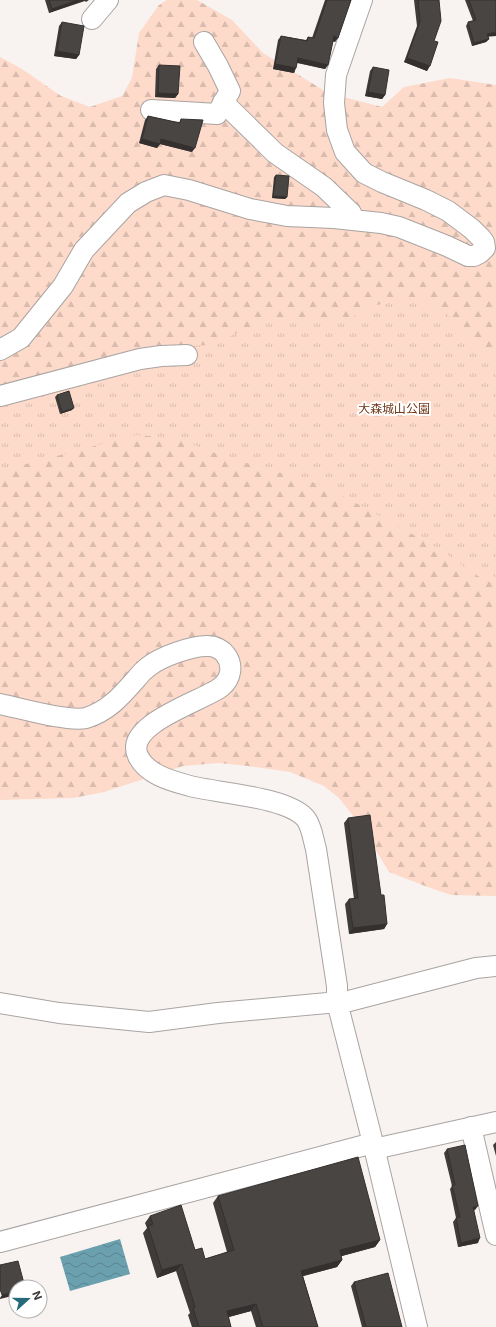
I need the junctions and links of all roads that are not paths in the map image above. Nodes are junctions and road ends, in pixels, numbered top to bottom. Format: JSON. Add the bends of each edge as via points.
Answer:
{"nodes":[{"id":1,"x":108,"y":0,"type":"edge"},
{"id":2,"x":362,"y":0,"type":"edge"},
{"id":3,"x":92,"y":19,"type":"dead end"},
{"id":4,"x":204,"y":42,"type":"dead end"},
{"id":5,"x":224,"y":102,"type":"junction"},
{"id":6,"x":150,"y":110,"type":"dead end"},
{"id":7,"x":354,"y":220,"type":"junction"},
{"id":8,"x":0,"y":350,"type":"edge"},
{"id":9,"x":187,"y":355,"type":"dead end"},
{"id":10,"x":0,"y":396,"type":"edge"},
{"id":11,"x":0,"y":704,"type":"edge"},
{"id":12,"x":496,"y":966,"type":"edge"},
{"id":13,"x":337,"y":1002,"type":"junction"},
{"id":14,"x":0,"y":1003,"type":"edge"},
{"id":15,"x":496,"y":1122,"type":"edge"},
{"id":16,"x":471,"y":1127,"type":"junction"},
{"id":17,"x":373,"y":1146,"type":"junction"},
{"id":18,"x":496,"y":1235,"type":"edge"},
{"id":19,"x":0,"y":1242,"type":"edge"},
{"id":20,"x":417,"y":1327,"type":"edge"}],
"edges":[{"from":1,"to":3,"type":"street"},
{"from":2,"to":7,"type":"street","via":[[336,75],[334,103],[337,130],[346,152],[364,173],[448,211],[472,229],[484,242],[485,248],[474,256],[468,256],[399,227]]},
{"from":4,"to":5,"type":"street","via":[[230,91]]},
{"from":5,"to":6,"type":"street","via":[[217,114]]},
{"from":5,"to":7,"type":"street","via":[[275,153],[324,187],[351,212]]},
{"from":7,"to":8,"type":"street","via":[[287,216],[250,209],[164,185],[128,202],[84,250],[63,286],[21,338]]},
{"from":9,"to":10,"type":"street","via":[[140,358]]},
{"from":11,"to":13,"type":"street","via":[[60,717],[85,718],[110,706],[147,667],[158,661],[187,649],[205,646],[218,648],[226,655],[230,665],[230,676],[221,687],[176,710],[143,732],[136,744],[137,753],[141,762],[154,773],[175,782],[273,802],[297,811],[306,819],[316,849],[337,986]]},
{"from":12,"to":13,"type":"street","via":[[476,968]]},
{"from":13,"to":14,"type":"street","via":[[149,1022],[59,1013]]},
{"from":13,"to":17,"type":"street"},
{"from":15,"to":16,"type":"street"},
{"from":16,"to":17,"type":"street"},
{"from":16,"to":18,"type":"street"},
{"from":17,"to":19,"type":"street"},
{"from":17,"to":20,"type":"street"}]}
